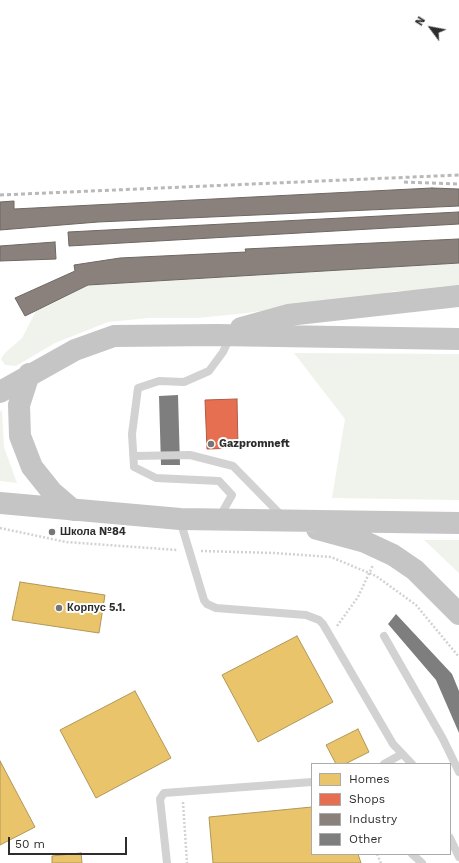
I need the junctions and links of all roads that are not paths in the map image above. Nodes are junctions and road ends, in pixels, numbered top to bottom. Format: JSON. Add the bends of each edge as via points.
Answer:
{"nodes":[{"id":1,"x":459,"y":296,"type":"edge"},
{"id":2,"x":224,"y":335,"type":"junction"},
{"id":3,"x":459,"y":339,"type":"edge"},
{"id":4,"x":29,"y":374,"type":"junction"},
{"id":5,"x":0,"y":392,"type":"edge"},
{"id":6,"x":134,"y":456,"type":"junction"},
{"id":7,"x":0,"y":503,"type":"edge"},
{"id":8,"x":73,"y":510,"type":"junction"},
{"id":9,"x":180,"y":519,"type":"junction"},
{"id":10,"x":218,"y":520,"type":"junction"},
{"id":11,"x":287,"y":521,"type":"junction"},
{"id":12,"x":459,"y":523,"type":"edge"},
{"id":13,"x":459,"y":614,"type":"edge"},
{"id":14,"x":384,"y":636,"type":"dead end"},
{"id":15,"x":402,"y":754,"type":"junction"},
{"id":16,"x":386,"y":763,"type":"edge"},
{"id":17,"x":411,"y":763,"type":"edge"},
{"id":18,"x":459,"y":772,"type":"edge"},
{"id":19,"x":311,"y":782,"type":"edge"},
{"id":20,"x":451,"y":840,"type":"edge"},
{"id":21,"x":458,"y":854,"type":"edge"},
{"id":22,"x":413,"y":855,"type":"edge"},
{"id":23,"x":167,"y":863,"type":"edge"},
{"id":24,"x":422,"y":863,"type":"edge"}],
"edges":[{"from":1,"to":2,"type":"main road","via":[[288,315]]},
{"from":2,"to":3,"type":"main road"},
{"from":2,"to":4,"type":"main road","via":[[114,336],[75,350]]},
{"from":2,"to":6,"type":"lane","via":[[223,352],[209,371],[184,382],[159,381],[138,388],[132,434]]},
{"from":4,"to":5,"type":"main road"},
{"from":4,"to":8,"type":"main road","via":[[19,405],[20,436],[32,468],[52,492]]},
{"from":6,"to":10,"type":"lane","via":[[134,467],[156,478],[219,481],[232,495]]},
{"from":6,"to":11,"type":"lane","via":[[190,455],[233,466]]},
{"from":7,"to":8,"type":"main road"},
{"from":8,"to":9,"type":"main road"},
{"from":9,"to":10,"type":"main road"},
{"from":9,"to":15,"type":"lane","via":[[204,600],[211,607],[313,617],[323,624],[393,744]]},
{"from":10,"to":11,"type":"main road"},
{"from":11,"to":12,"type":"main road"},
{"from":11,"to":13,"type":"main road","via":[[365,542],[393,555],[415,570]]},
{"from":14,"to":18,"type":"lane"},
{"from":15,"to":16,"type":"lane"},
{"from":15,"to":17,"type":"lane"},
{"from":19,"to":23,"type":"lane","via":[[164,793],[160,799]]},
{"from":20,"to":21,"type":"lane"},
{"from":22,"to":24,"type":"lane"}]}
